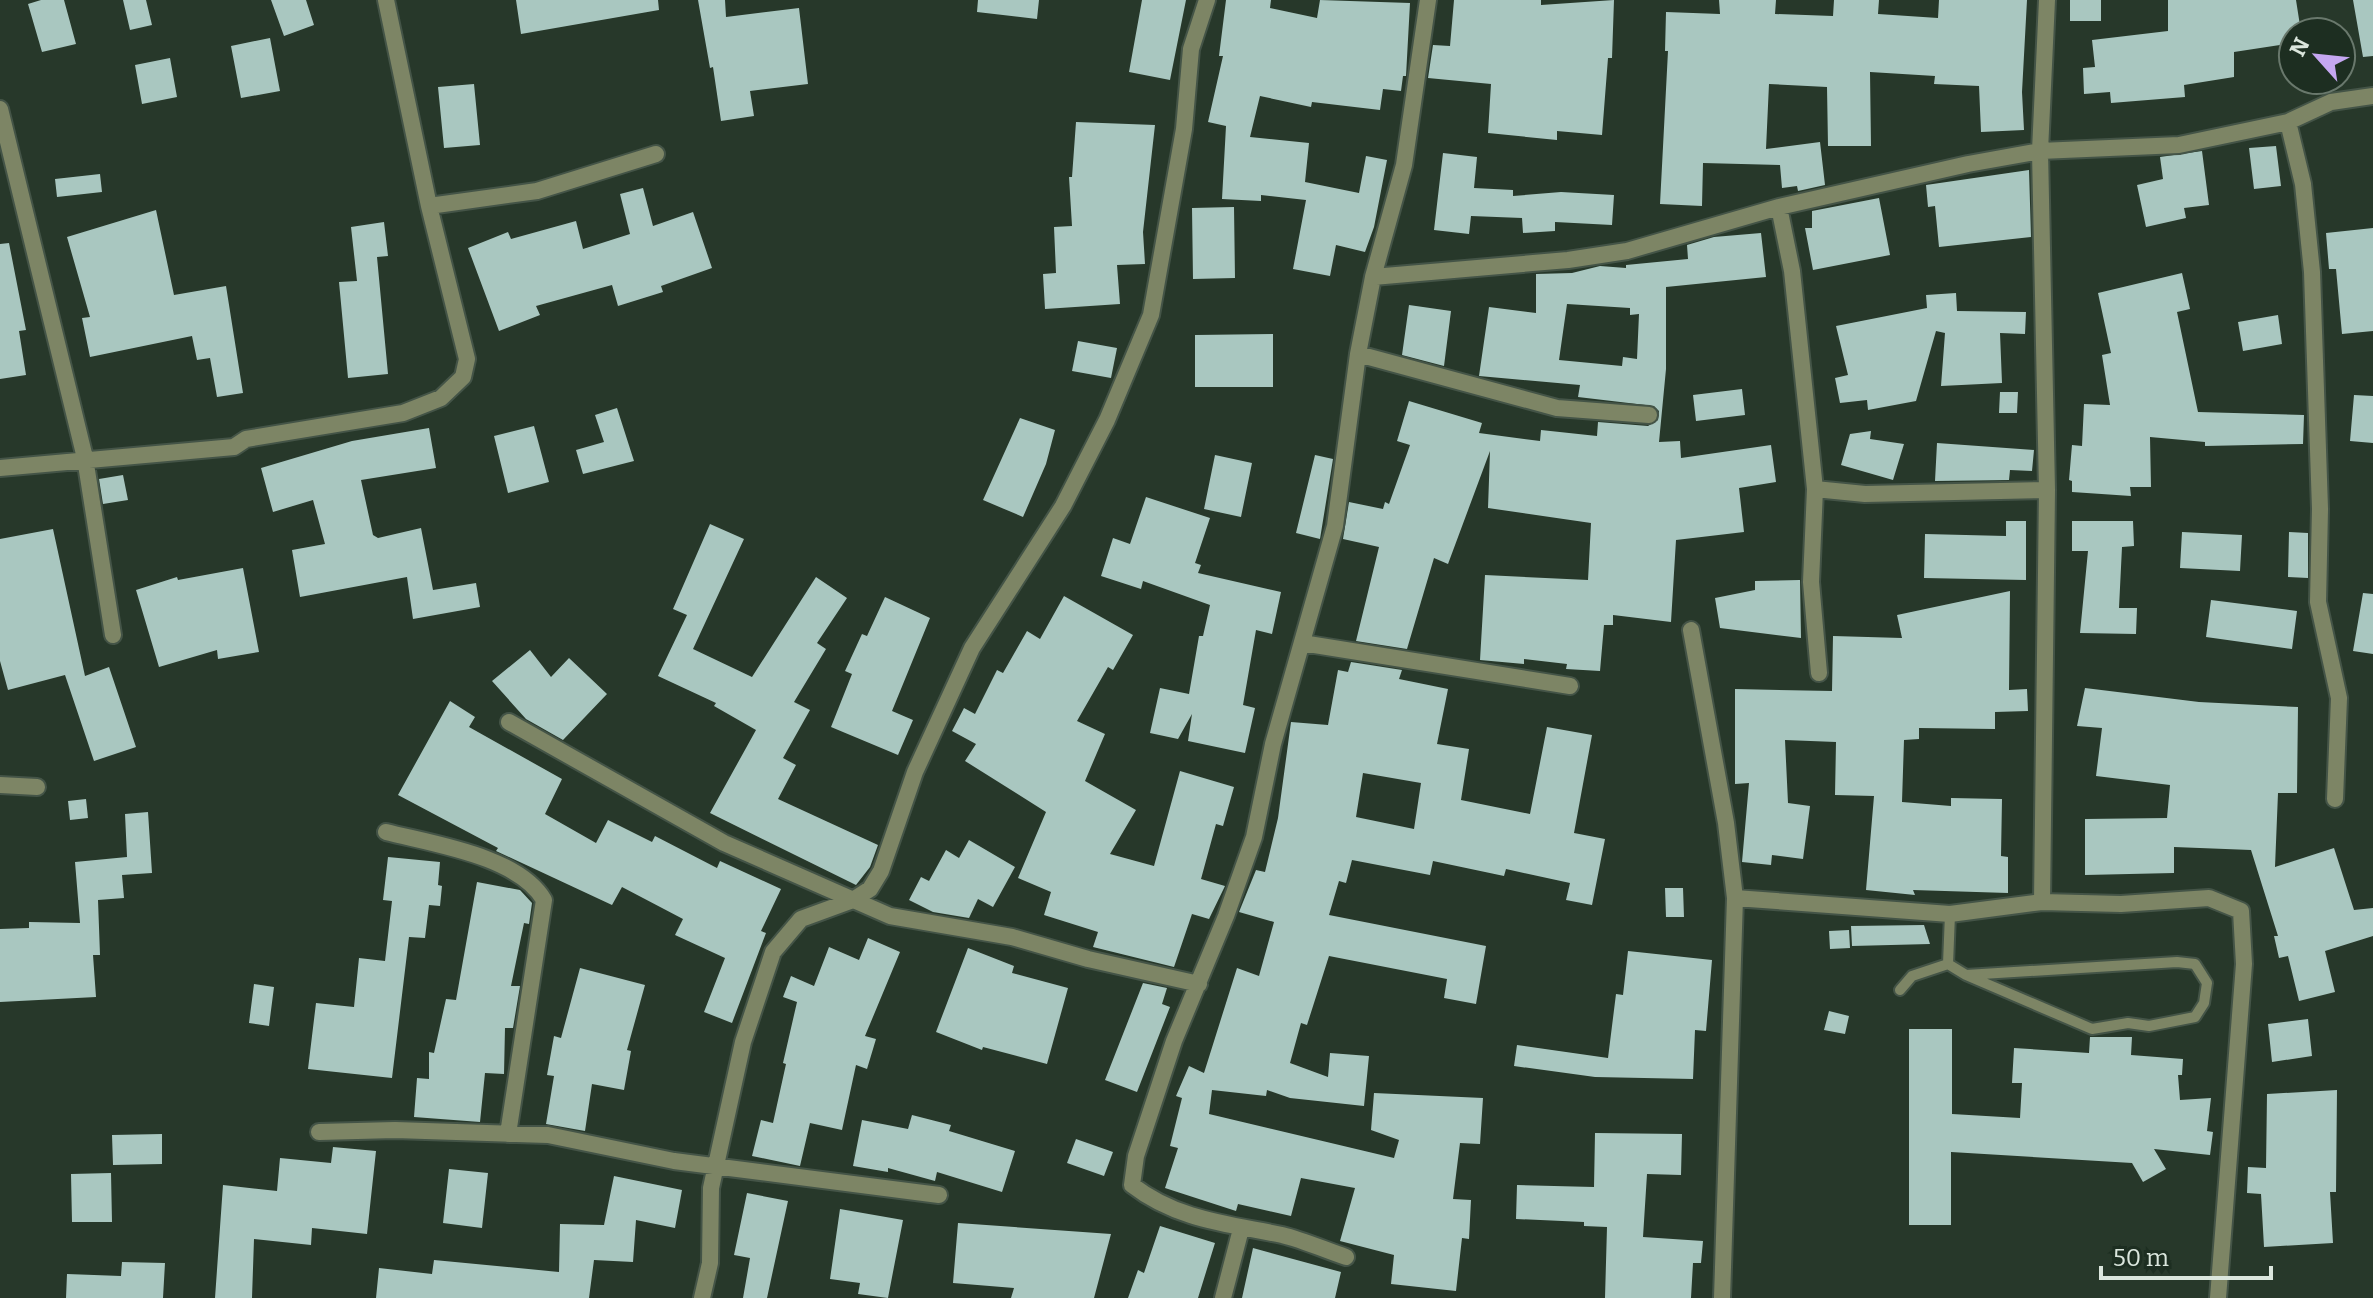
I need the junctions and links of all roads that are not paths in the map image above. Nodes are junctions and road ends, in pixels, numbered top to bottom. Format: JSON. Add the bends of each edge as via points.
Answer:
{"nodes":[{"id":1,"x":386,"y":0,"type":"edge"},
{"id":2,"x":1207,"y":0,"type":"edge"},
{"id":3,"x":1428,"y":0,"type":"edge"},
{"id":4,"x":2047,"y":0,"type":"edge"},
{"id":5,"x":2373,"y":96,"type":"edge"},
{"id":6,"x":0,"y":109,"type":"edge"},
{"id":7,"x":2288,"y":122,"type":"junction"},
{"id":8,"x":2040,"y":151,"type":"junction"},
{"id":9,"x":656,"y":154,"type":"dead end"},
{"id":10,"x":429,"y":206,"type":"junction"},
{"id":11,"x":1779,"y":207,"type":"junction"},
{"id":12,"x":1373,"y":277,"type":"junction"},
{"id":13,"x":1358,"y":354,"type":"junction"},
{"id":14,"x":1649,"y":415,"type":"dead end"},
{"id":15,"x":85,"y":458,"type":"junction"},
{"id":16,"x":0,"y":468,"type":"edge"},
{"id":17,"x":1815,"y":489,"type":"junction"},
{"id":18,"x":2047,"y":490,"type":"junction"},
{"id":19,"x":1691,"y":630,"type":"dead end"},
{"id":20,"x":113,"y":635,"type":"dead end"},
{"id":21,"x":1302,"y":643,"type":"junction"},
{"id":22,"x":1819,"y":673,"type":"dead end"},
{"id":23,"x":1570,"y":686,"type":"dead end"},
{"id":24,"x":509,"y":722,"type":"dead end"},
{"id":25,"x":0,"y":785,"type":"edge"},
{"id":26,"x":37,"y":787,"type":"dead end"},
{"id":27,"x":2335,"y":799,"type":"dead end"},
{"id":28,"x":386,"y":832,"type":"dead end"},
{"id":29,"x":1735,"y":898,"type":"junction"},
{"id":30,"x":853,"y":900,"type":"junction"},
{"id":31,"x":2042,"y":902,"type":"junction"},
{"id":32,"x":1950,"y":914,"type":"junction"},
{"id":33,"x":1948,"y":964,"type":"junction"},
{"id":34,"x":1966,"y":975,"type":"junction"},
{"id":35,"x":1199,"y":984,"type":"junction"},
{"id":36,"x":1900,"y":990,"type":"dead end"},
{"id":37,"x":319,"y":1132,"type":"dead end"},
{"id":38,"x":508,"y":1134,"type":"junction"},
{"id":39,"x":715,"y":1166,"type":"junction"},
{"id":40,"x":939,"y":1195,"type":"dead end"},
{"id":41,"x":1241,"y":1229,"type":"junction"},
{"id":42,"x":1346,"y":1257,"type":"dead end"},
{"id":43,"x":702,"y":1298,"type":"edge"},
{"id":44,"x":1223,"y":1298,"type":"edge"},
{"id":45,"x":1722,"y":1298,"type":"edge"},
{"id":46,"x":2218,"y":1298,"type":"edge"}],
"edges":[{"from":1,"to":10,"type":"street"},
{"from":2,"to":30,"type":"street","via":[[1191,49],[1184,129],[1151,315],[1063,506],[972,648],[915,772],[881,871],[870,889]]},
{"from":3,"to":12,"type":"street","via":[[1404,165]]},
{"from":4,"to":8,"type":"street"},
{"from":5,"to":7,"type":"street","via":[[2318,105]]},
{"from":6,"to":15,"type":"street"},
{"from":7,"to":8,"type":"street","via":[[2179,145]]},
{"from":7,"to":27,"type":"street","via":[[2303,184],[2312,272],[2318,602],[2339,698]]},
{"from":8,"to":11,"type":"street"},
{"from":8,"to":18,"type":"street"},
{"from":9,"to":10,"type":"street","via":[[537,191]]},
{"from":10,"to":15,"type":"street","via":[[467,359],[463,377],[441,398],[403,413],[246,439],[234,447]]},
{"from":11,"to":12,"type":"street","via":[[1627,251]]},
{"from":11,"to":17,"type":"street","via":[[1792,271]]},
{"from":12,"to":13,"type":"street"},
{"from":13,"to":14,"type":"street","via":[[1557,408]]},
{"from":13,"to":21,"type":"street","via":[[1335,526]]},
{"from":15,"to":16,"type":"street"},
{"from":15,"to":20,"type":"street"},
{"from":17,"to":18,"type":"street","via":[[1865,494]]},
{"from":17,"to":22,"type":"street","via":[[1811,582]]},
{"from":18,"to":31,"type":"street"},
{"from":19,"to":29,"type":"street"},
{"from":21,"to":23,"type":"street"},
{"from":21,"to":35,"type":"street","via":[[1254,837]]},
{"from":24,"to":30,"type":"street","via":[[724,843]]},
{"from":25,"to":26,"type":"street"},
{"from":28,"to":38,"type":"street","via":[[511,869],[538,888],[544,900]]},
{"from":29,"to":32,"type":"street"},
{"from":29,"to":45,"type":"street"},
{"from":30,"to":35,"type":"street","via":[[890,916],[1012,937]]},
{"from":30,"to":39,"type":"street","via":[[801,919],[773,952],[743,1042]]},
{"from":31,"to":32,"type":"street"},
{"from":31,"to":46,"type":"street","via":[[2209,898],[2241,911],[2244,978]]},
{"from":32,"to":33,"type":"lane"},
{"from":33,"to":34,"type":"lane"},
{"from":33,"to":36,"type":"lane","via":[[1912,976]]},
{"from":34,"to":34,"type":"lane","via":[[2177,962],[2195,964],[2207,983],[2195,1017],[2092,1029]]},
{"from":35,"to":41,"type":"street","via":[[1174,1041],[1136,1156],[1132,1185],[1191,1217]]},
{"from":37,"to":38,"type":"street"},
{"from":38,"to":39,"type":"street","via":[[548,1135]]},
{"from":39,"to":40,"type":"street"},
{"from":39,"to":43,"type":"street","via":[[710,1263]]},
{"from":41,"to":42,"type":"street","via":[[1284,1235]]},
{"from":41,"to":44,"type":"street"}]}
